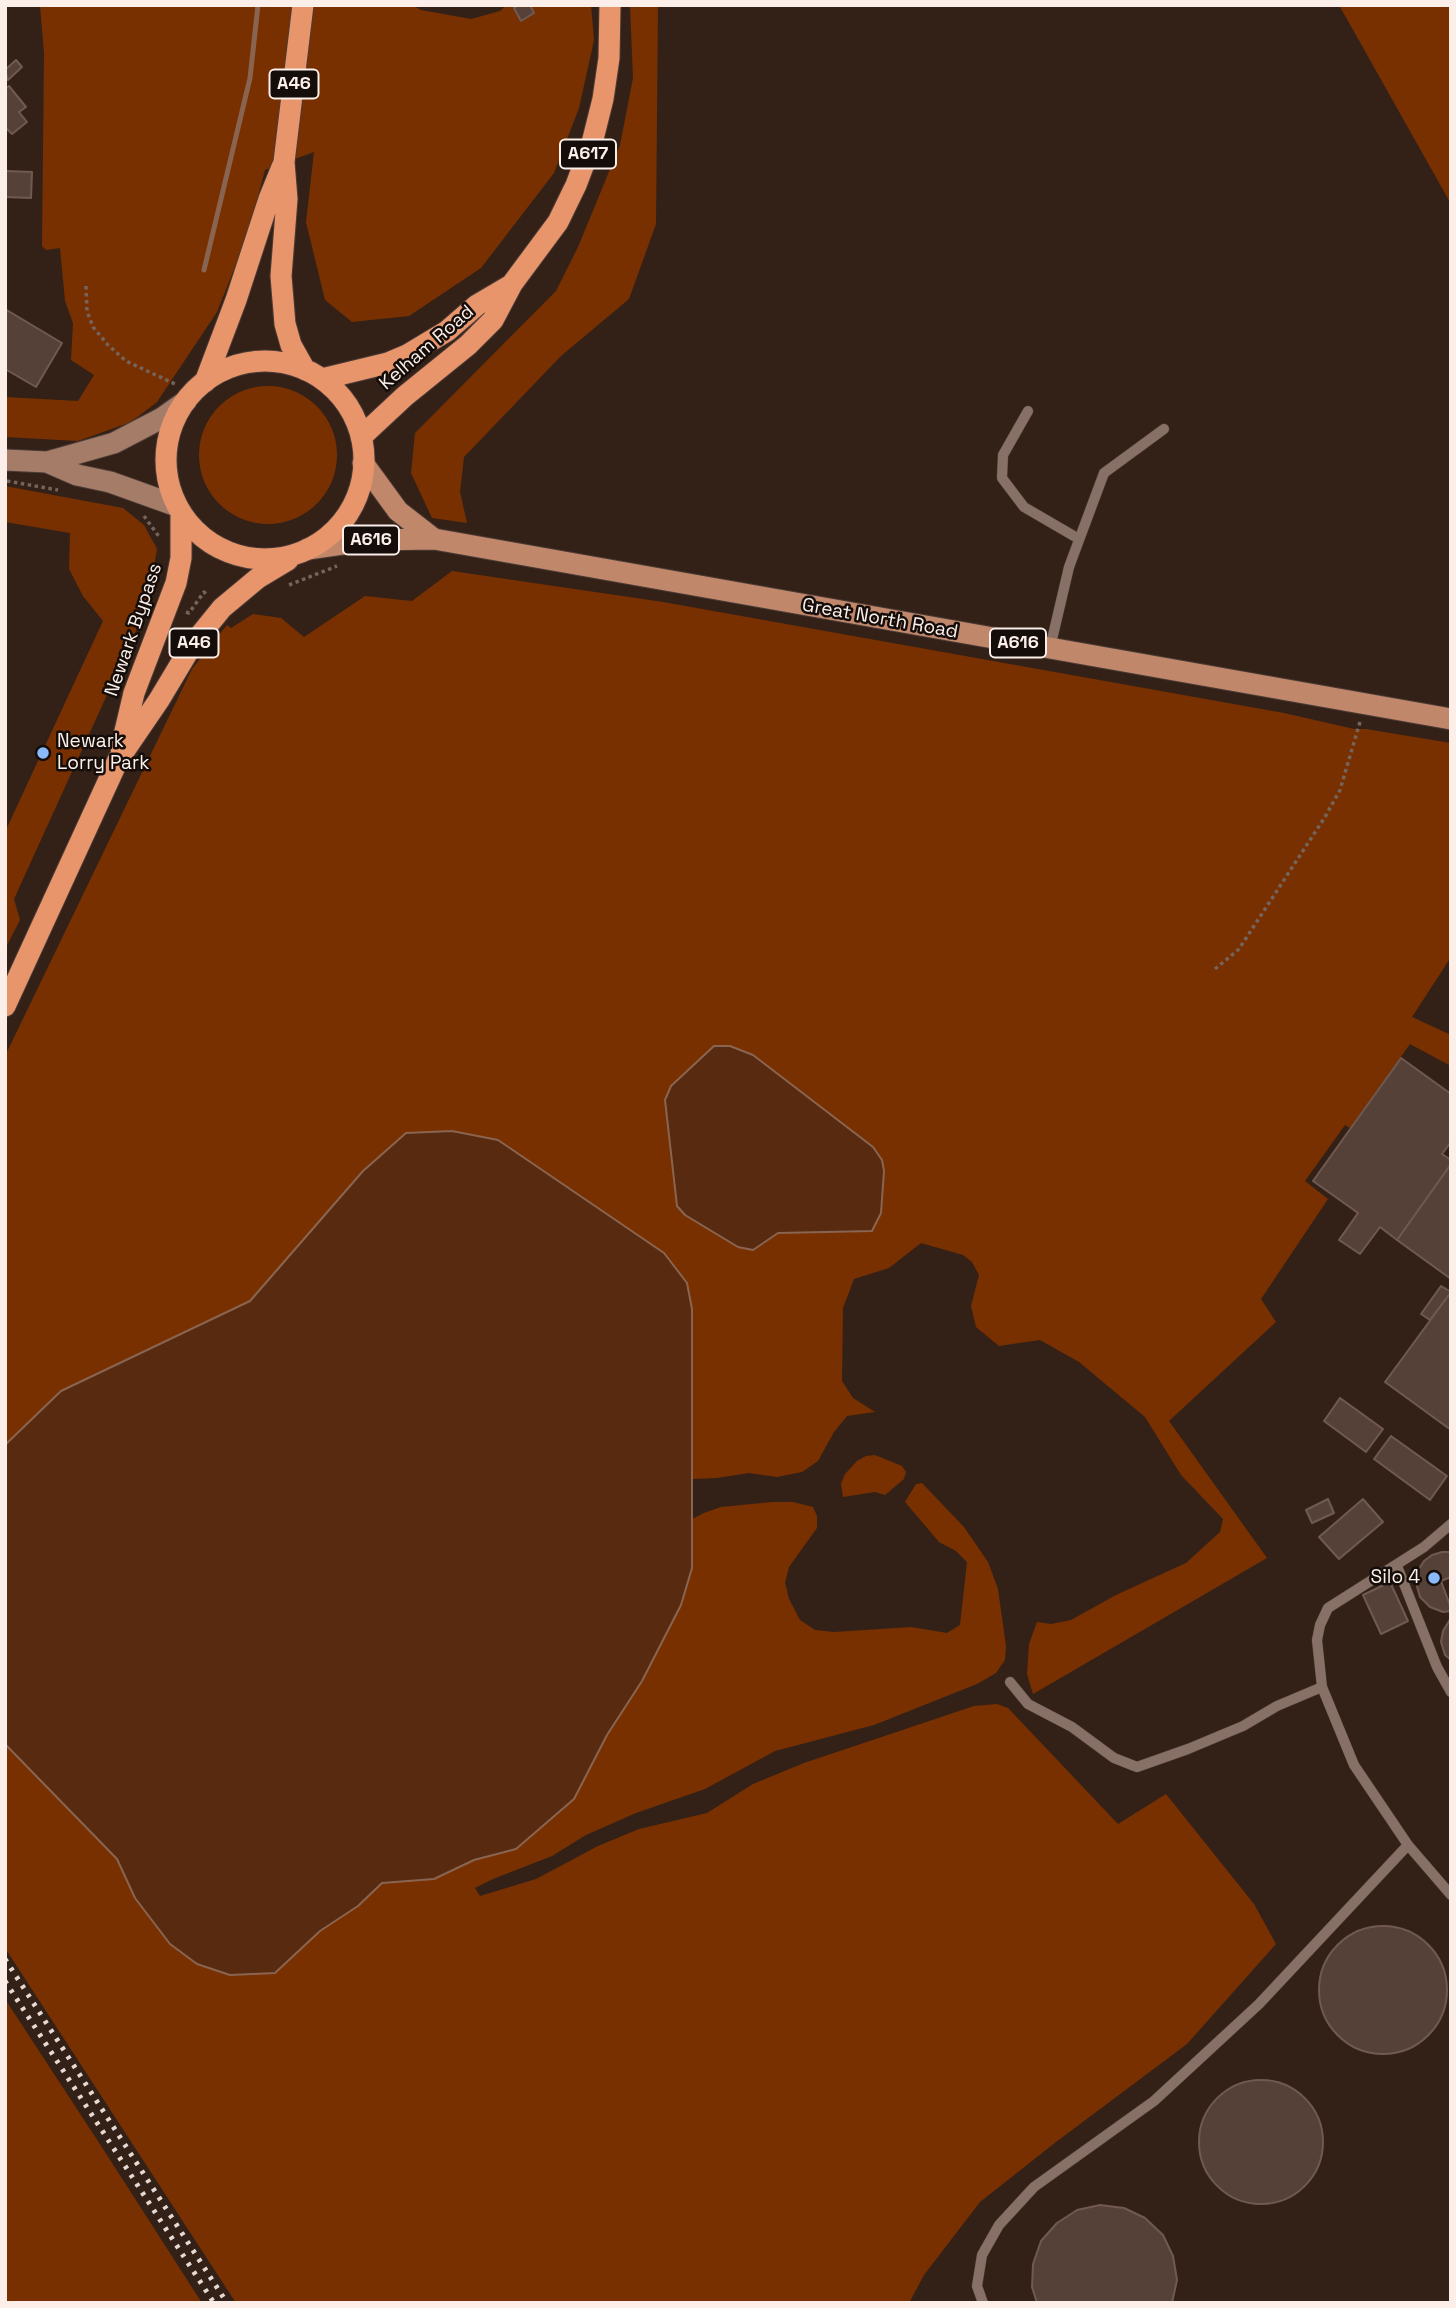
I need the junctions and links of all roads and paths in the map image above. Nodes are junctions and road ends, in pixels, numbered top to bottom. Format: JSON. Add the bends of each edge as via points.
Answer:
{"nodes":[{"id":1,"x":303,"y":5,"type":"edge"},
{"id":2,"x":610,"y":5,"type":"edge"},
{"id":3,"x":284,"y":162,"type":"junction"},
{"id":4,"x":512,"y":284,"type":"junction"},
{"id":5,"x":86,"y":286,"type":"dead end"},
{"id":6,"x":314,"y":375,"type":"junction"},
{"id":7,"x":195,"y":392,"type":"junction"},
{"id":8,"x":1028,"y":411,"type":"dead end"},
{"id":9,"x":1164,"y":429,"type":"dead end"},
{"id":10,"x":361,"y":437,"type":"junction"},
{"id":11,"x":5,"y":460,"type":"edge"},
{"id":12,"x":47,"y":462,"type":"junction"},
{"id":13,"x":363,"y":463,"type":"junction"},
{"id":14,"x":179,"y":509,"type":"junction"},
{"id":15,"x":434,"y":539,"type":"junction"},
{"id":16,"x":1079,"y":539,"type":"junction"},
{"id":17,"x":303,"y":551,"type":"junction"},
{"id":18,"x":1050,"y":649,"type":"junction"},
{"id":19,"x":1451,"y":719,"type":"edge"},
{"id":20,"x":1361,"y":720,"type":"dead end"},
{"id":21,"x":118,"y":760,"type":"junction"},
{"id":22,"x":1215,"y":969,"type":"dead end"},
{"id":23,"x":5,"y":1006,"type":"edge"},
{"id":24,"x":1451,"y":1524,"type":"edge"},
{"id":25,"x":1397,"y":1566,"type":"junction"},
{"id":26,"x":1010,"y":1682,"type":"dead end"},
{"id":27,"x":1322,"y":1687,"type":"junction"},
{"id":28,"x":1451,"y":1692,"type":"edge"},
{"id":29,"x":1408,"y":1845,"type":"junction"},
{"id":30,"x":1451,"y":1895,"type":"edge"},
{"id":31,"x":983,"y":2303,"type":"edge"}],
"edges":[{"from":1,"to":3,"type":"highway","number":"A46"},
{"from":2,"to":4,"type":"highway","name":"Kelham Road","number":"A617","via":[[609,58],[592,143],[558,222]]},
{"from":3,"to":6,"type":"highway","number":"A46","via":[[287,200],[281,276],[285,324],[291,345]]},
{"from":3,"to":7,"type":"highway","number":"A46","via":[[236,300]]},
{"from":4,"to":6,"type":"highway","name":"Kelham Road","number":"A617","via":[[407,355],[388,363]]},
{"from":4,"to":10,"type":"highway","name":"Kelham Road","number":"A617","via":[[493,320]]},
{"from":5,"to":7,"type":"path","via":[[93,327],[108,345],[126,361]]},
{"from":6,"to":7,"type":"highway","via":[[279,362],[253,362],[227,369]]},
{"from":6,"to":10,"type":"highway","via":[[346,404]]},
{"from":7,"to":12,"type":"main road","via":[[162,418],[114,443]]},
{"from":7,"to":14,"type":"highway","via":[[175,419],[167,449],[168,480]]},
{"from":8,"to":16,"type":"lane","via":[[1003,455],[1002,478],[1024,508]]},
{"from":9,"to":16,"type":"lane","via":[[1104,473]]},
{"from":10,"to":13,"type":"highway"},
{"from":11,"to":12,"type":"main road"},
{"from":12,"to":14,"type":"main road"},
{"from":13,"to":15,"type":"main road","name":"Great North Road","number":"A616","via":[[398,511]]},
{"from":13,"to":17,"type":"highway","via":[[347,514],[334,530]]},
{"from":14,"to":17,"type":"highway","via":[[200,535],[237,555],[268,559]]},
{"from":14,"to":21,"type":"highway","name":"Newark Bypass","number":"A46","via":[[180,571],[134,692]]},
{"from":15,"to":17,"type":"main road","name":"Great North Road","number":"A616","via":[[380,539]]},
{"from":15,"to":18,"type":"main road","name":"Great North Road","number":"A616"},
{"from":16,"to":18,"type":"lane"},
{"from":17,"to":21,"type":"highway","name":"Newark Bypass","number":"A46","via":[[258,578],[222,608],[192,645]]},
{"from":18,"to":19,"type":"main road","name":"Great North Road","number":"A616"},
{"from":20,"to":22,"type":"path","via":[[1340,790],[1325,817],[1239,949]]},
{"from":21,"to":23,"type":"highway","name":"Newark Bypass","number":"A46"},
{"from":24,"to":25,"type":"lane"},
{"from":25,"to":27,"type":"lane","via":[[1328,1608],[1317,1640]]},
{"from":25,"to":28,"type":"lane"},
{"from":26,"to":27,"type":"lane","via":[[1028,1704],[1072,1727],[1114,1758],[1137,1767],[1232,1730]]},
{"from":27,"to":29,"type":"lane","via":[[1354,1765]]},
{"from":29,"to":30,"type":"lane"},
{"from":29,"to":31,"type":"lane","via":[[1259,2004],[1154,2101],[1034,2188],[999,2225],[982,2255],[977,2286]]}]}
